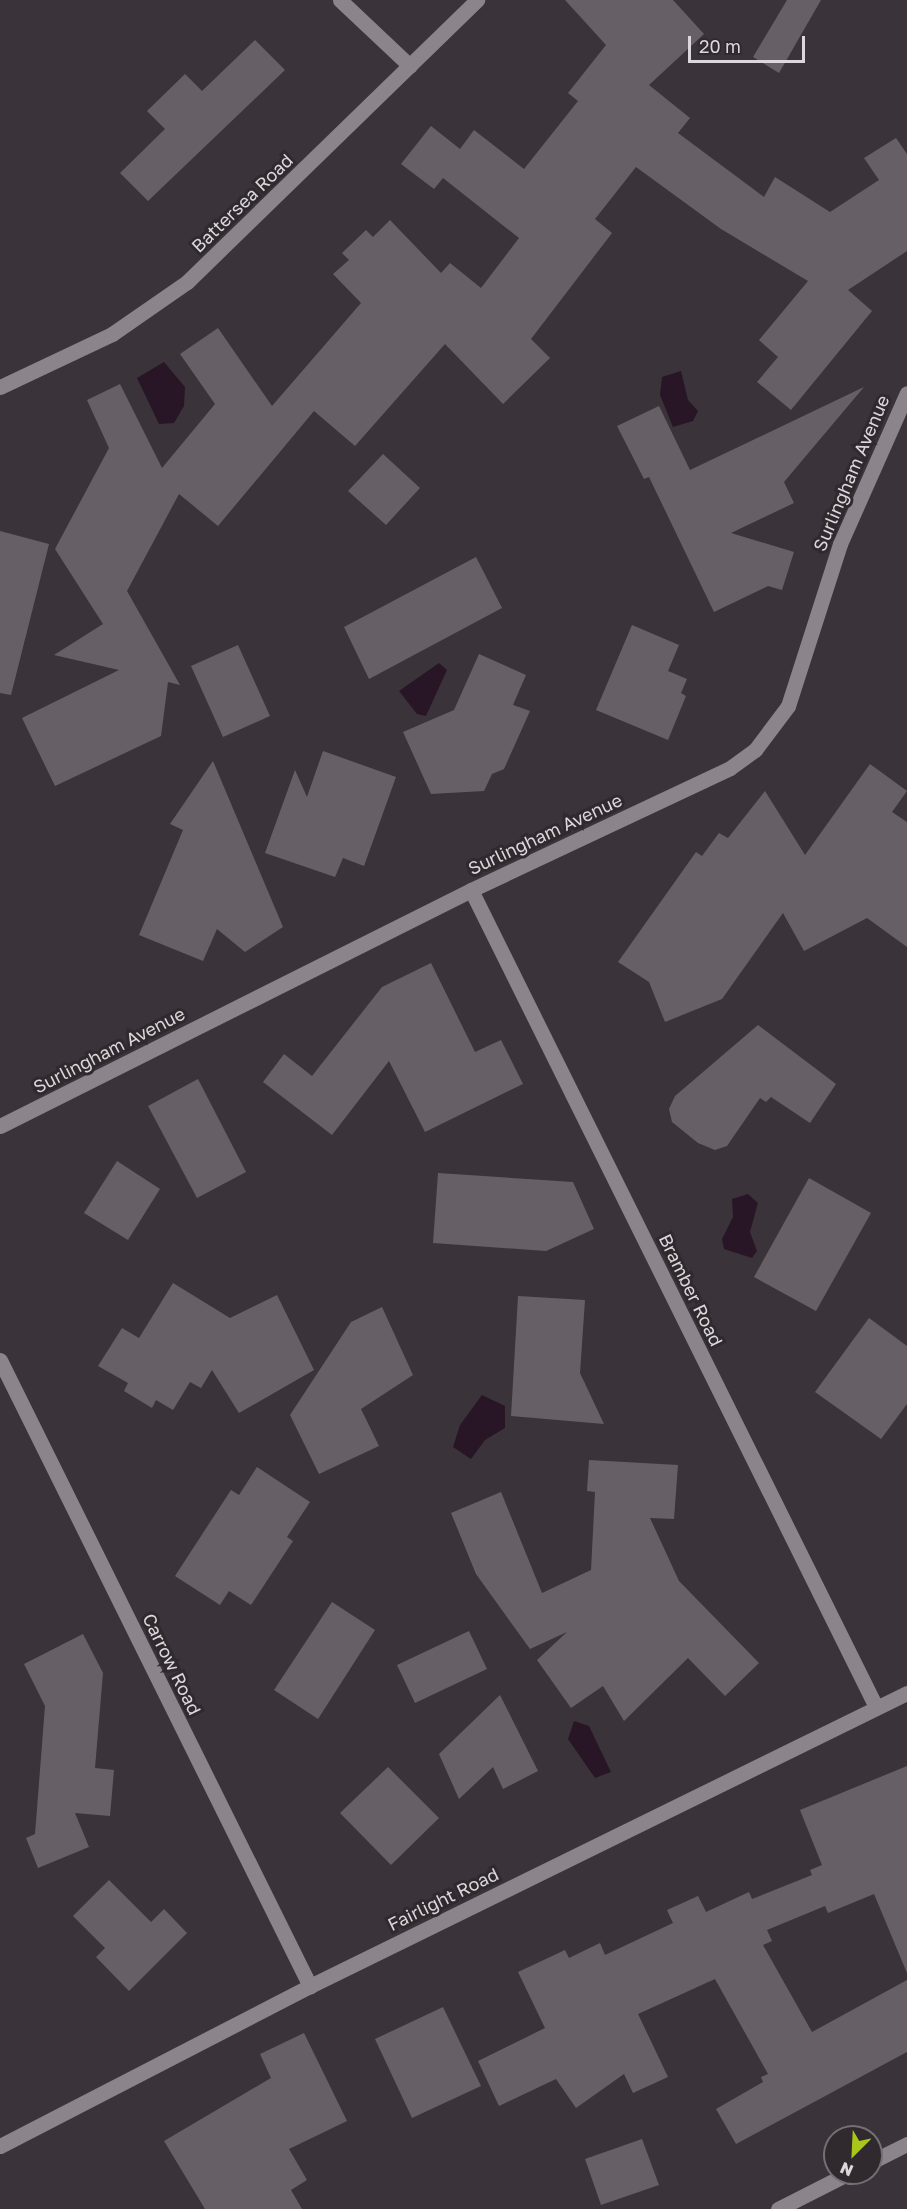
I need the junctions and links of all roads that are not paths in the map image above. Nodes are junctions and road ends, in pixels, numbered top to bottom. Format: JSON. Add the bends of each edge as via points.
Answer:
{"nodes":[{"id":1,"x":340,"y":0,"type":"edge"},
{"id":2,"x":477,"y":0,"type":"edge"},
{"id":3,"x":410,"y":66,"type":"junction"},
{"id":4,"x":0,"y":387,"type":"edge"},
{"id":5,"x":907,"y":393,"type":"edge"},
{"id":6,"x":471,"y":890,"type":"junction"},
{"id":7,"x":0,"y":1126,"type":"edge"},
{"id":8,"x":0,"y":1360,"type":"edge"},
{"id":9,"x":907,"y":1693,"type":"edge"},
{"id":10,"x":876,"y":1707,"type":"junction"},
{"id":11,"x":310,"y":1986,"type":"junction"},
{"id":12,"x":907,"y":2144,"type":"edge"},
{"id":13,"x":0,"y":2146,"type":"edge"},
{"id":14,"x":883,"y":2156,"type":"edge"},
{"id":15,"x":825,"y":2185,"type":"edge"},
{"id":16,"x":778,"y":2209,"type":"edge"}],
"edges":[{"from":1,"to":3,"type":"street"},
{"from":2,"to":3,"type":"street","name":"Battersea Road"},
{"from":3,"to":4,"type":"street","name":"Battersea Road","via":[[187,282],[112,334]]},
{"from":5,"to":6,"type":"street","name":"Surlingham Avenue","via":[[840,544],[797,680],[773,732],[730,768]]},
{"from":6,"to":7,"type":"street","name":"Surlingham Avenue"},
{"from":6,"to":10,"type":"street","name":"Bramber Road"},
{"from":8,"to":11,"type":"street","name":"Carrow Road"},
{"from":9,"to":10,"type":"street","name":"Fairlight Road"},
{"from":10,"to":11,"type":"street","name":"Fairlight Road"},
{"from":11,"to":13,"type":"street","name":"Fairlight Road"},
{"from":12,"to":14,"type":"street"},
{"from":15,"to":16,"type":"street"}]}
